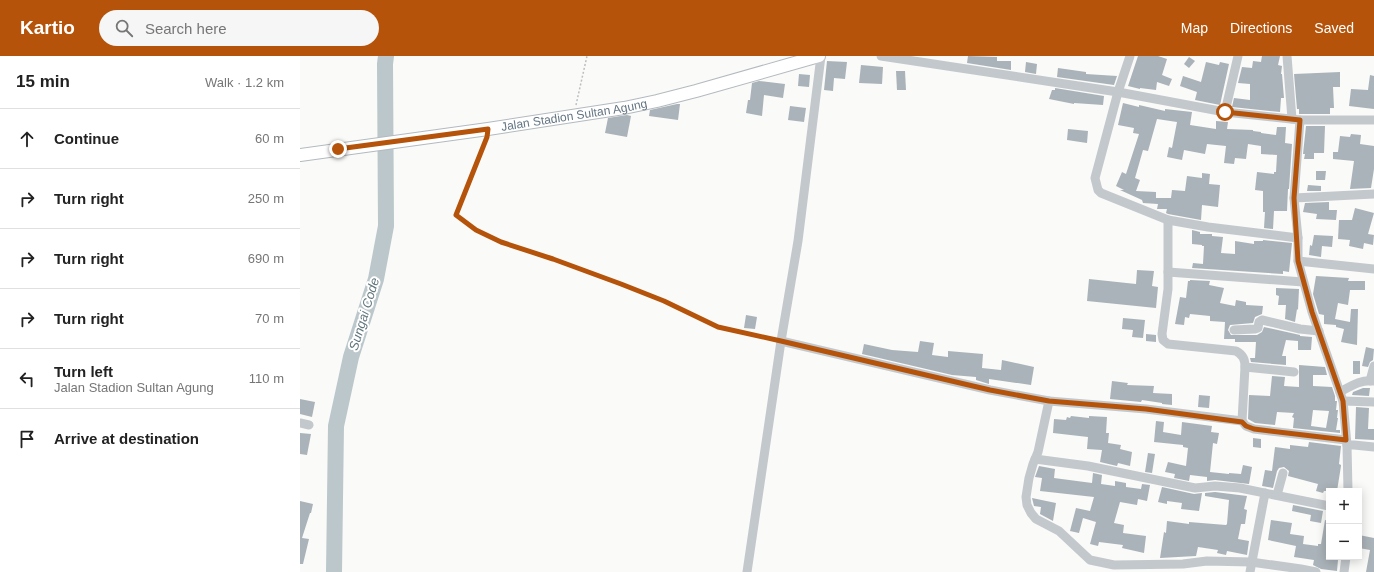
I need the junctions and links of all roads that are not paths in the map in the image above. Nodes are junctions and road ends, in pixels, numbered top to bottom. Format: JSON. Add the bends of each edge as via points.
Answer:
{"nodes":[{"id":1,"x":820,"y":56,"type":"edge"},
{"id":2,"x":881,"y":56,"type":"edge"},
{"id":3,"x":1130,"y":56,"type":"edge"},
{"id":4,"x":1238,"y":56,"type":"edge"},
{"id":5,"x":1287,"y":56,"type":"edge"},
{"id":6,"x":1118,"y":92,"type":"junction"},
{"id":7,"x":1225,"y":112,"type":"junction"},
{"id":8,"x":1296,"y":119,"type":"junction"},
{"id":9,"x":1374,"y":120,"type":"edge"},
{"id":10,"x":300,"y":155,"type":"edge"},
{"id":11,"x":1374,"y":194,"type":"edge"},
{"id":12,"x":1294,"y":198,"type":"junction"},
{"id":13,"x":1168,"y":220,"type":"junction"},
{"id":14,"x":1298,"y":238,"type":"junction"},
{"id":15,"x":1298,"y":261,"type":"junction"},
{"id":16,"x":1374,"y":268,"type":"edge"},
{"id":17,"x":1168,"y":272,"type":"junction"},
{"id":18,"x":1303,"y":282,"type":"junction"},
{"id":19,"x":1234,"y":330,"type":"dead end"},
{"id":20,"x":1319,"y":331,"type":"junction"},
{"id":21,"x":781,"y":341,"type":"junction"},
{"id":22,"x":1374,"y":366,"type":"edge"},
{"id":23,"x":1245,"y":367,"type":"junction"},
{"id":24,"x":1294,"y":372,"type":"dead end"},
{"id":25,"x":1372,"y":381,"type":"edge"},
{"id":26,"x":1342,"y":396,"type":"junction"},
{"id":27,"x":1049,"y":401,"type":"junction"},
{"id":28,"x":1374,"y":402,"type":"edge"},
{"id":29,"x":1242,"y":422,"type":"junction"},
{"id":30,"x":1347,"y":443,"type":"junction"},
{"id":31,"x":1374,"y":447,"type":"edge"},
{"id":32,"x":1036,"y":459,"type":"junction"},
{"id":33,"x":1283,"y":473,"type":"dead end"},
{"id":34,"x":1348,"y":488,"type":"edge"},
{"id":35,"x":1265,"y":493,"type":"junction"},
{"id":36,"x":1277,"y":495,"type":"junction"},
{"id":37,"x":1326,"y":505,"type":"edge"},
{"id":38,"x":1346,"y":560,"type":"edge"},
{"id":39,"x":1251,"y":562,"type":"junction"},
{"id":40,"x":1182,"y":568,"type":"edge"},
{"id":41,"x":1301,"y":570,"type":"edge"},
{"id":42,"x":747,"y":572,"type":"edge"},
{"id":43,"x":1250,"y":572,"type":"edge"},
{"id":44,"x":1316,"y":572,"type":"edge"},
{"id":45,"x":1344,"y":572,"type":"edge"}],
"edges":[{"from":1,"to":10,"type":"main road","name":"Jalan Stadion Sultan Agung","via":[[657,101],[574,116]]},
{"from":1,"to":21,"type":"street","via":[[798,241]]},
{"from":2,"to":6,"type":"street"},
{"from":3,"to":6,"type":"street"},
{"from":4,"to":7,"type":"street"},
{"from":5,"to":8,"type":"street"},
{"from":6,"to":7,"type":"street"},
{"from":6,"to":13,"type":"street","via":[[1096,178],[1098,190]]},
{"from":7,"to":8,"type":"street"},
{"from":8,"to":9,"type":"street"},
{"from":8,"to":12,"type":"street"},
{"from":11,"to":12,"type":"street"},
{"from":12,"to":14,"type":"street"},
{"from":13,"to":14,"type":"street"},
{"from":13,"to":17,"type":"street"},
{"from":14,"to":15,"type":"street"},
{"from":15,"to":16,"type":"street"},
{"from":15,"to":18,"type":"street"},
{"from":17,"to":18,"type":"street"},
{"from":17,"to":23,"type":"street","via":[[1163,340],[1168,344],[1236,351],[1242,354]]},
{"from":18,"to":20,"type":"street"},
{"from":19,"to":20,"type":"street","via":[[1258,328],[1258,322],[1262,320]]},
{"from":20,"to":26,"type":"street"},
{"from":21,"to":27,"type":"street","via":[[990,390]]},
{"from":21,"to":42,"type":"street"},
{"from":22,"to":25,"type":"street"},
{"from":23,"to":24,"type":"street"},
{"from":23,"to":29,"type":"street"},
{"from":25,"to":26,"type":"street","via":[[1360,382]]},
{"from":26,"to":28,"type":"street"},
{"from":26,"to":30,"type":"street"},
{"from":27,"to":29,"type":"street","via":[[1146,409]]},
{"from":27,"to":32,"type":"street"},
{"from":29,"to":30,"type":"street","via":[[1254,429]]},
{"from":30,"to":31,"type":"street"},
{"from":30,"to":34,"type":"street"},
{"from":32,"to":35,"type":"street","via":[[1088,466],[1195,488],[1215,486]]},
{"from":32,"to":40,"type":"street","via":[[1026,497],[1031,513],[1036,519],[1059,531],[1090,560],[1114,565]]},
{"from":33,"to":36,"type":"street"},
{"from":35,"to":36,"type":"street"},
{"from":35,"to":39,"type":"street"},
{"from":36,"to":37,"type":"street"},
{"from":38,"to":45,"type":"street"},
{"from":39,"to":40,"type":"street","via":[[1207,561]]},
{"from":39,"to":41,"type":"street"},
{"from":39,"to":43,"type":"street"},
{"from":41,"to":44,"type":"street"}]}
